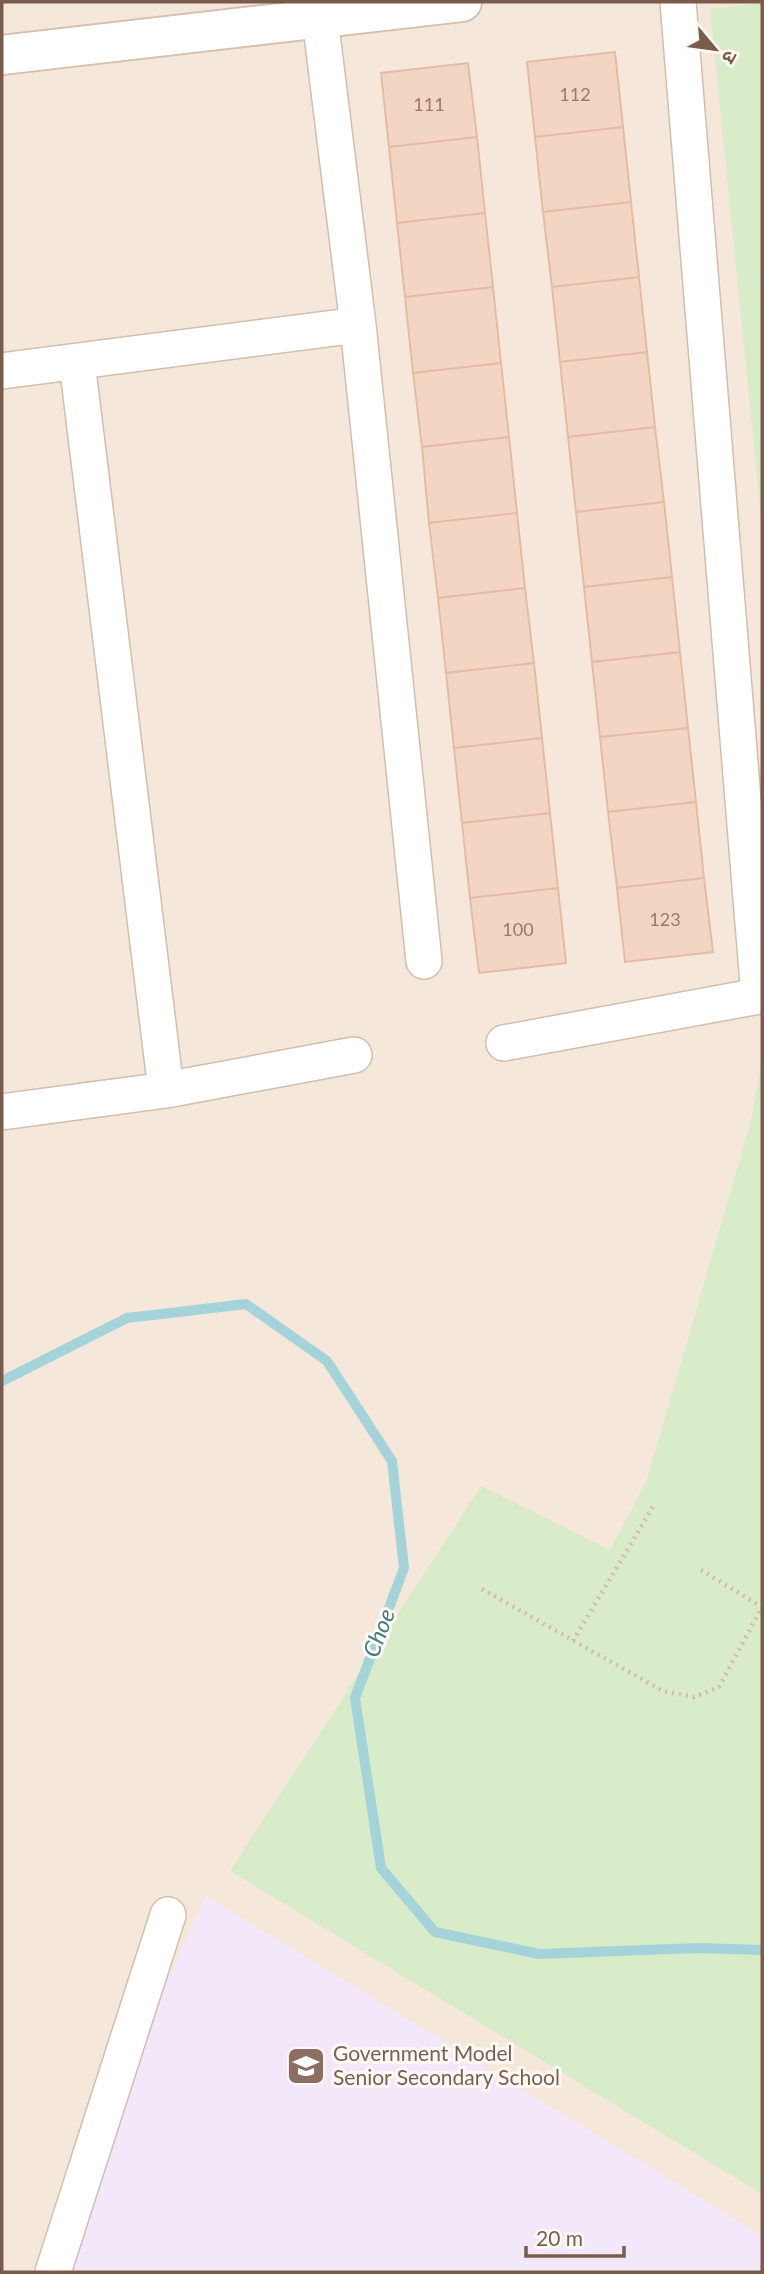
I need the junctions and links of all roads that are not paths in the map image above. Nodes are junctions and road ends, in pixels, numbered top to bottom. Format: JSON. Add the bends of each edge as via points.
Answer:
{"nodes":[{"id":1,"x":462,"y":2,"type":"edge"},
{"id":2,"x":678,"y":2,"type":"edge"},
{"id":3,"x":319,"y":10,"type":"edge"},
{"id":4,"x":2,"y":55,"type":"edge"},
{"id":5,"x":358,"y":326,"type":"junction"},
{"id":6,"x":77,"y":362,"type":"junction"},
{"id":7,"x":2,"y":371,"type":"edge"},
{"id":8,"x":424,"y":961,"type":"dead end"},
{"id":9,"x":504,"y":1043,"type":"dead end"},
{"id":10,"x":354,"y":1055,"type":"dead end"},
{"id":11,"x":166,"y":1090,"type":"junction"},
{"id":12,"x":2,"y":1111,"type":"edge"},
{"id":13,"x":168,"y":1915,"type":"dead end"},
{"id":14,"x":53,"y":2272,"type":"edge"}],
"edges":[{"from":1,"to":3,"type":"street"},
{"from":2,"to":9,"type":"street","via":[[759,996]]},
{"from":3,"to":4,"type":"street"},
{"from":3,"to":5,"type":"street"},
{"from":5,"to":6,"type":"street"},
{"from":5,"to":8,"type":"street"},
{"from":6,"to":7,"type":"street"},
{"from":6,"to":11,"type":"street"},
{"from":10,"to":11,"type":"street"},
{"from":11,"to":12,"type":"street"},
{"from":13,"to":14,"type":"street"}]}
